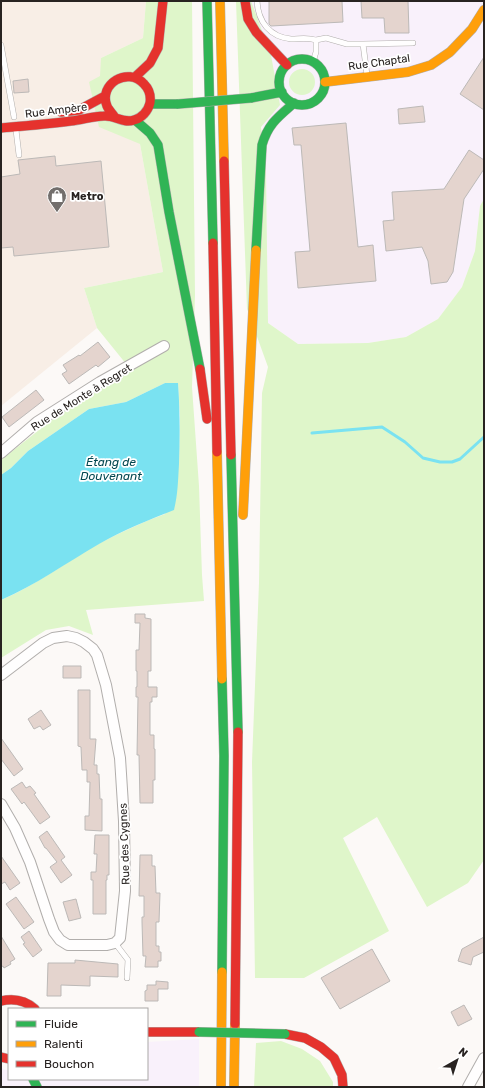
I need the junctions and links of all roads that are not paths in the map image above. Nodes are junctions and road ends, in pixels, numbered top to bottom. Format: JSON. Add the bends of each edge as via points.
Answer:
{"nodes":[{"id":1,"x":163,"y":1,"type":"edge"},
{"id":2,"x":207,"y":1,"type":"edge"},
{"id":3,"x":220,"y":1,"type":"edge"},
{"id":4,"x":245,"y":1,"type":"edge"},
{"id":5,"x":257,"y":1,"type":"edge"},
{"id":6,"x":484,"y":10,"type":"edge"},
{"id":7,"x":316,"y":40,"type":"junction"},
{"id":8,"x":413,"y":43,"type":"dead end"},
{"id":9,"x":363,"y":44,"type":"junction"},
{"id":10,"x":1,"y":45,"type":"edge"},
{"id":11,"x":313,"y":62,"type":"junction"},
{"id":12,"x":287,"y":65,"type":"junction"},
{"id":13,"x":367,"y":76,"type":"junction"},
{"id":14,"x":135,"y":77,"type":"junction"},
{"id":15,"x":325,"y":82,"type":"junction"},
{"id":16,"x":282,"y":92,"type":"junction"},
{"id":17,"x":105,"y":96,"type":"junction"},
{"id":18,"x":294,"y":103,"type":"junction"},
{"id":19,"x":150,"y":104,"type":"junction"},
{"id":20,"x":56,"y":113,"type":"dead end"},
{"id":21,"x":114,"y":116,"type":"junction"},
{"id":22,"x":14,"y":117,"type":"dead end"},
{"id":23,"x":135,"y":120,"type":"junction"},
{"id":24,"x":16,"y":127,"type":"junction"},
{"id":25,"x":1,"y":128,"type":"edge"},
{"id":26,"x":19,"y":155,"type":"dead end"},
{"id":27,"x":164,"y":346,"type":"dead end"},
{"id":28,"x":1,"y":453,"type":"edge"},
{"id":29,"x":218,"y":475,"type":"junction"},
{"id":30,"x":243,"y":524,"type":"dead end"},
{"id":31,"x":242,"y":547,"type":"dead end"},
{"id":32,"x":234,"y":613,"type":"junction"},
{"id":33,"x":1,"y":675,"type":"edge"},
{"id":34,"x":1,"y":804,"type":"edge"},
{"id":35,"x":115,"y":943,"type":"junction"},
{"id":36,"x":127,"y":978,"type":"dead end"},
{"id":37,"x":1,"y":1001,"type":"edge"},
{"id":38,"x":34,"y":1008,"type":"edge"},
{"id":39,"x":148,"y":1032,"type":"edge"},
{"id":40,"x":484,"y":1058,"type":"edge"},
{"id":41,"x":221,"y":1087,"type":"edge"},
{"id":42,"x":234,"y":1087,"type":"edge"},
{"id":43,"x":343,"y":1087,"type":"edge"},
{"id":44,"x":468,"y":1087,"type":"edge"}],
"edges":[{"from":1,"to":14,"type":"main road","via":[[158,48],[150,63]]},
{"from":2,"to":29,"type":"main road"},
{"from":3,"to":32,"type":"main road"},
{"from":4,"to":12,"type":"main road","via":[[248,19],[256,32]]},
{"from":5,"to":7,"type":"lane","via":[[261,18],[268,29],[278,37],[307,37]]},
{"from":6,"to":13,"type":"main road","name":"Rue Chaptal","via":[[472,29],[454,48],[430,65],[408,72]]},
{"from":7,"to":9,"type":"lane","via":[[326,38],[346,44]]},
{"from":7,"to":11,"type":"lane"},
{"from":8,"to":9,"type":"lane"},
{"from":9,"to":13,"type":"lane"},
{"from":10,"to":22,"type":"lane"},
{"from":11,"to":12,"type":"main road","via":[[300,59]]},
{"from":11,"to":15,"type":"main road","via":[[322,70]]},
{"from":12,"to":16,"type":"main road","via":[[280,75]]},
{"from":13,"to":15,"type":"main road","name":"Rue Chaptal"},
{"from":14,"to":17,"type":"main road","via":[[116,79],[107,89]]},
{"from":14,"to":19,"type":"main road","via":[[141,80],[149,91]]},
{"from":15,"to":18,"type":"main road","via":[[324,89],[315,100],[308,104]]},
{"from":16,"to":18,"type":"main road"},
{"from":16,"to":19,"type":"main road","bridge":true,"via":[[250,98]]},
{"from":17,"to":20,"type":"main road","name":"Rue Ampère","via":[[79,110]]},
{"from":17,"to":21,"type":"main road","via":[[107,107]]},
{"from":18,"to":30,"type":"main road","via":[[270,124],[264,133],[262,145]]},
{"from":19,"to":23,"type":"main road","via":[[142,117]]},
{"from":21,"to":23,"type":"main road","via":[[124,121]]},
{"from":21,"to":24,"type":"main road","name":"Rue Ampère"},
{"from":23,"to":29,"type":"main road","via":[[150,133],[158,145],[199,365],[209,451]]},
{"from":24,"to":25,"type":"main road","name":"Rue Ampère"},
{"from":24,"to":26,"type":"lane"},
{"from":27,"to":28,"type":"street","name":"Rue de Monte à Regret","via":[[37,422]]},
{"from":29,"to":41,"type":"main road","via":[[224,756]]},
{"from":31,"to":32,"type":"main road","via":[[242,570]]},
{"from":32,"to":42,"type":"main road","via":[[238,752]]},
{"from":33,"to":35,"type":"street","name":"Rue des Cygnes","via":[[53,638],[67,636],[84,642],[97,655],[106,685],[120,758],[124,821],[125,891],[120,938]]},
{"from":34,"to":35,"type":"street","via":[[30,862],[51,926],[60,940],[68,945]]},
{"from":35,"to":36,"type":"lane","via":[[128,960]]},
{"from":37,"to":38,"type":"main road","via":[[18,999]]},
{"from":39,"to":43,"type":"main road","bridge":true,"via":[[285,1034],[305,1038],[334,1058],[342,1075]]},
{"from":40,"to":44,"type":"street"}]}
